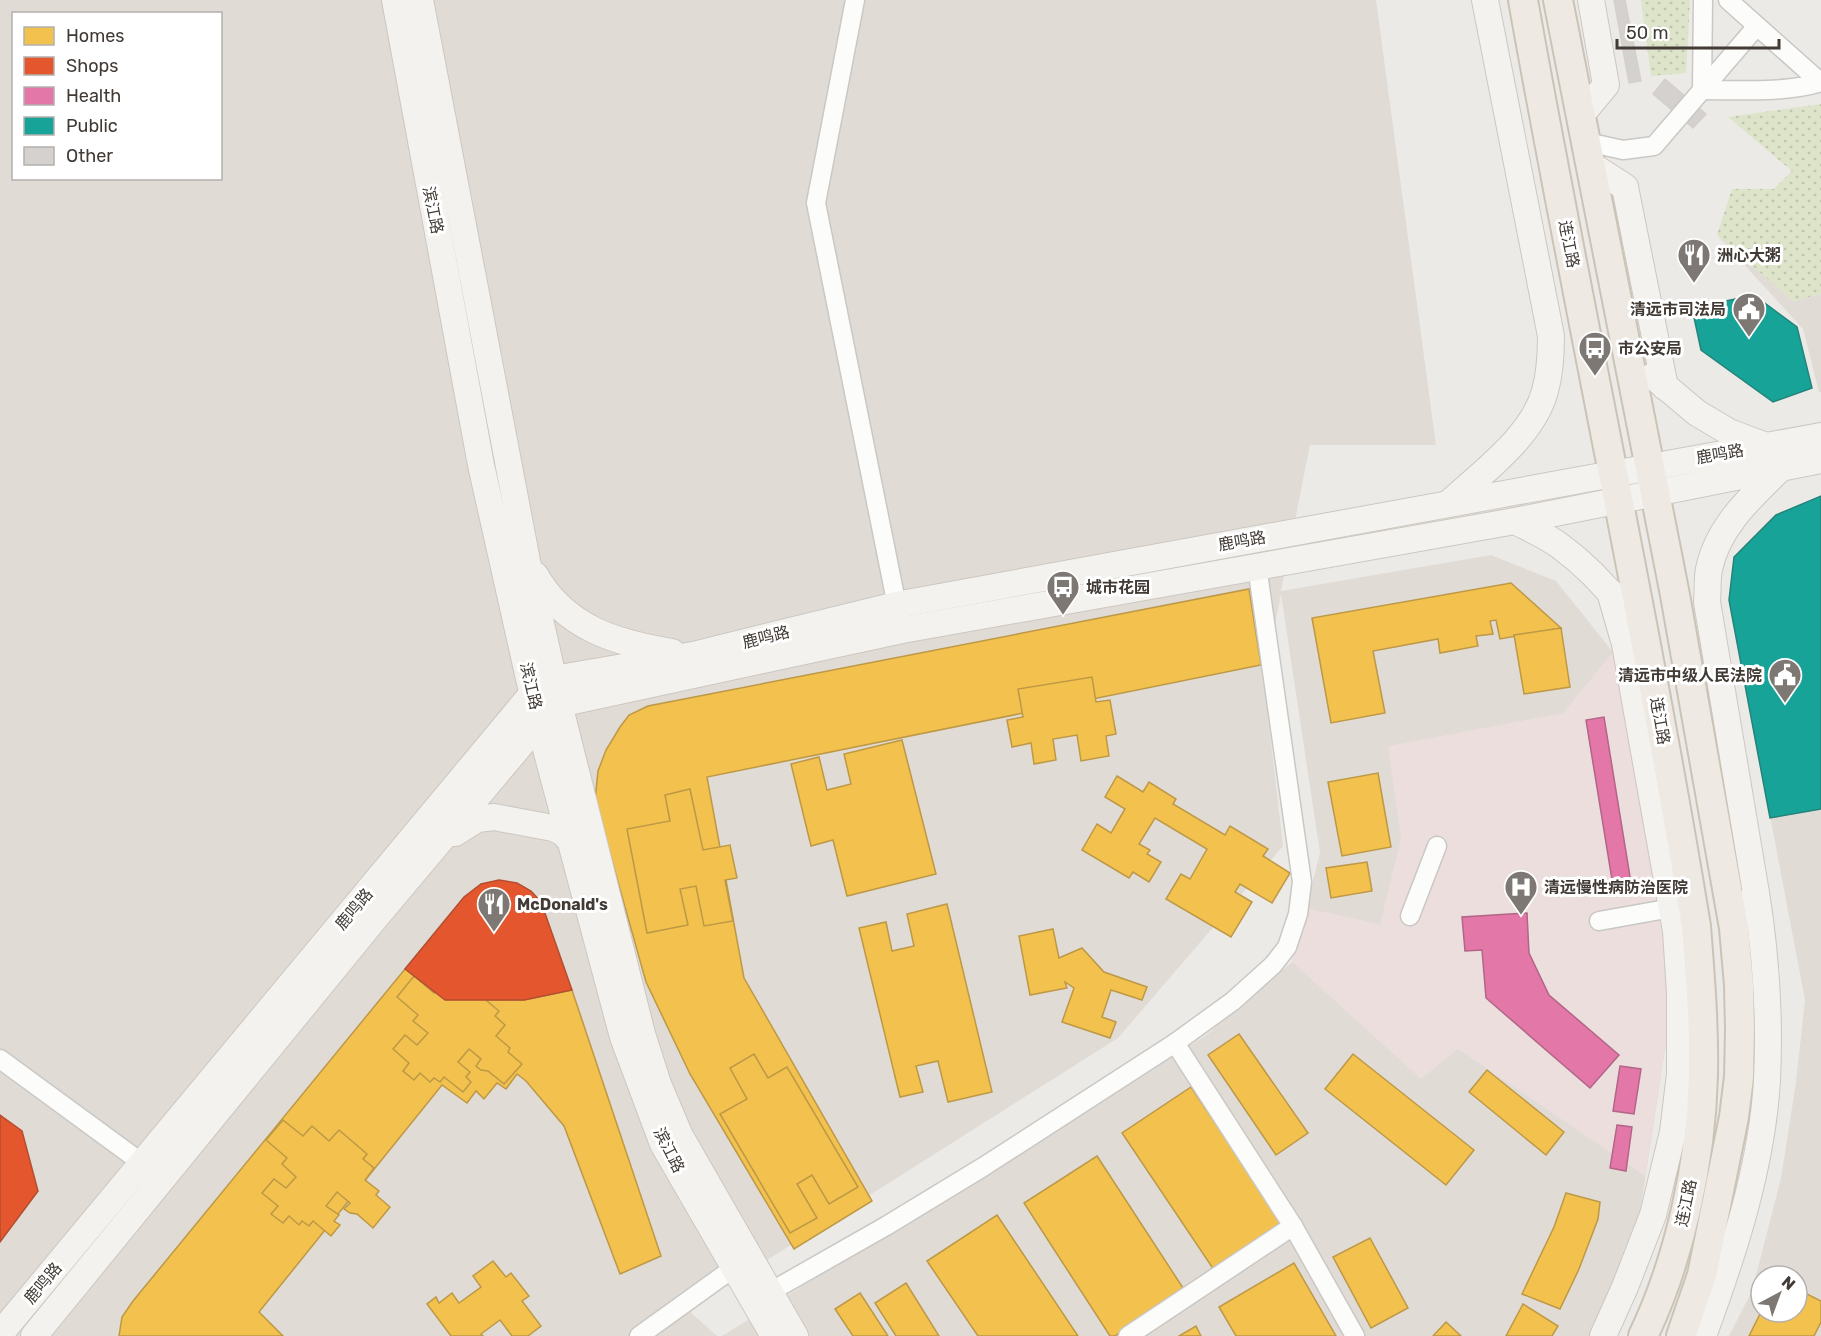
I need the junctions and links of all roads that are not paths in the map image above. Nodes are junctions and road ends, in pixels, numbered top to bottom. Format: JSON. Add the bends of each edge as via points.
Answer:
{"nodes":[{"id":1,"x":395,"y":0,"type":"edge"},
{"id":2,"x":420,"y":0,"type":"edge"},
{"id":3,"x":855,"y":0,"type":"edge"},
{"id":4,"x":1485,"y":0,"type":"edge"},
{"id":5,"x":1523,"y":0,"type":"edge"},
{"id":6,"x":1558,"y":0,"type":"edge"},
{"id":7,"x":1591,"y":0,"type":"edge"},
{"id":8,"x":1703,"y":0,"type":"edge"},
{"id":9,"x":1728,"y":0,"type":"edge"},
{"id":10,"x":1757,"y":26,"type":"junction"},
{"id":11,"x":1821,"y":82,"type":"edge"},
{"id":12,"x":1702,"y":90,"type":"junction"},
{"id":13,"x":1545,"y":118,"type":"junction"},
{"id":14,"x":1586,"y":141,"type":"junction"},
{"id":15,"x":1516,"y":157,"type":"junction"},
{"id":16,"x":1626,"y":352,"type":"junction"},
{"id":17,"x":1665,"y":387,"type":"junction"},
{"id":18,"x":1821,"y":436,"type":"edge"},
{"id":19,"x":1766,"y":446,"type":"junction"},
{"id":20,"x":1821,"y":460,"type":"edge"},
{"id":21,"x":1782,"y":467,"type":"junction"},
{"id":22,"x":1652,"y":479,"type":"junction"},
{"id":23,"x":1615,"y":487,"type":"junction"},
{"id":24,"x":1449,"y":503,"type":"junction"},
{"id":25,"x":1515,"y":521,"type":"junction"},
{"id":26,"x":527,"y":561,"type":"junction"},
{"id":27,"x":1257,"y":566,"type":"junction"},
{"id":28,"x":1610,"y":592,"type":"junction"},
{"id":29,"x":896,"y":605,"type":"junction"},
{"id":30,"x":902,"y":630,"type":"junction"},
{"id":31,"x":1645,"y":637,"type":"junction"},
{"id":32,"x":693,"y":655,"type":"junction"},
{"id":33,"x":1716,"y":658,"type":"junction"},
{"id":34,"x":1687,"y":663,"type":"junction"},
{"id":35,"x":557,"y":692,"type":"junction"},
{"id":36,"x":532,"y":694,"type":"junction"},
{"id":37,"x":539,"y":723,"type":"junction"},
{"id":38,"x":569,"y":839,"type":"junction"},
{"id":39,"x":1437,"y":846,"type":"dead end"},
{"id":40,"x":434,"y":850,"type":"junction"},
{"id":41,"x":1756,"y":893,"type":"junction"},
{"id":42,"x":1682,"y":906,"type":"junction"},
{"id":43,"x":1410,"y":916,"type":"dead end"},
{"id":44,"x":1599,"y":921,"type":"dead end"},
{"id":45,"x":1734,"y":928,"type":"junction"},
{"id":46,"x":1764,"y":946,"type":"junction"},
{"id":47,"x":1175,"y":1043,"type":"junction"},
{"id":48,"x":0,"y":1059,"type":"edge"},
{"id":49,"x":1734,"y":1117,"type":"junction"},
{"id":50,"x":1762,"y":1120,"type":"junction"},
{"id":51,"x":142,"y":1163,"type":"junction"},
{"id":52,"x":1293,"y":1226,"type":"junction"},
{"id":53,"x":735,"y":1267,"type":"junction"},
{"id":54,"x":770,"y":1292,"type":"junction"},
{"id":55,"x":0,"y":1334,"type":"edge"},
{"id":56,"x":38,"y":1335,"type":"edge"},
{"id":57,"x":639,"y":1336,"type":"edge"},
{"id":58,"x":774,"y":1336,"type":"edge"},
{"id":59,"x":795,"y":1336,"type":"edge"},
{"id":60,"x":1128,"y":1336,"type":"edge"},
{"id":61,"x":1355,"y":1336,"type":"edge"},
{"id":62,"x":1603,"y":1336,"type":"edge"},
{"id":63,"x":1644,"y":1336,"type":"edge"},
{"id":64,"x":1681,"y":1336,"type":"edge"},
{"id":65,"x":1703,"y":1336,"type":"edge"}],
"edges":[{"from":1,"to":36,"type":"street","name":"滨江路","via":[[481,465]]},
{"from":2,"to":26,"type":"street","name":"滨江路"},
{"from":3,"to":29,"type":"street","via":[[816,203]]},
{"from":4,"to":15,"type":"street"},
{"from":5,"to":13,"type":"main road","name":"连江路"},
{"from":6,"to":14,"type":"main road","name":"连江路"},
{"from":7,"to":14,"type":"street","via":[[1606,85]]},
{"from":8,"to":12,"type":"street"},
{"from":9,"to":10,"type":"street"},
{"from":10,"to":11,"type":"street"},
{"from":10,"to":12,"type":"street"},
{"from":11,"to":12,"type":"street","via":[[1762,89]]},
{"from":12,"to":14,"type":"street","via":[[1654,146],[1623,150]]},
{"from":13,"to":15,"type":"street"},
{"from":13,"to":23,"type":"main road","name":"连江路"},
{"from":14,"to":16,"type":"main road","name":"连江路"},
{"from":14,"to":17,"type":"street","via":[[1625,187]]},
{"from":15,"to":24,"type":"street","via":[[1551,336],[1545,393],[1532,420],[1512,445]]},
{"from":16,"to":17,"type":"street"},
{"from":16,"to":22,"type":"main road","name":"连江路"},
{"from":17,"to":19,"type":"street","via":[[1729,432]]},
{"from":18,"to":19,"type":"street","name":"鹿鸣路"},
{"from":19,"to":22,"type":"street","name":"鹿鸣路"},
{"from":20,"to":21,"type":"street","name":"鹿鸣路"},
{"from":21,"to":22,"type":"street","name":"鹿鸣路"},
{"from":21,"to":33,"type":"street","via":[[1731,520],[1709,569],[1707,602]]},
{"from":22,"to":23,"type":"street","name":"鹿鸣路"},
{"from":22,"to":34,"type":"main road","name":"连江路"},
{"from":23,"to":24,"type":"street","name":"鹿鸣路"},
{"from":23,"to":25,"type":"street","name":"鹿鸣路"},
{"from":23,"to":31,"type":"main road","name":"连江路"},
{"from":24,"to":29,"type":"street","name":"鹿鸣路"},
{"from":25,"to":27,"type":"street","name":"鹿鸣路"},
{"from":25,"to":28,"type":"street","via":[[1559,545]]},
{"from":26,"to":32,"type":"street","via":[[553,601],[590,629],[641,647]]},
{"from":26,"to":35,"type":"street","name":"滨江路"},
{"from":27,"to":30,"type":"street","name":"鹿鸣路"},
{"from":27,"to":47,"type":"street","via":[[1300,861],[1298,914],[1287,948],[1273,965],[1233,1001]]},
{"from":28,"to":31,"type":"street"},
{"from":28,"to":42,"type":"street"},
{"from":29,"to":30,"type":"street"},
{"from":29,"to":32,"type":"street","name":"鹿鸣路"},
{"from":30,"to":35,"type":"street","name":"鹿鸣路"},
{"from":31,"to":42,"type":"main road","name":"连江路"},
{"from":32,"to":35,"type":"street","name":"鹿鸣路"},
{"from":33,"to":34,"type":"street"},
{"from":33,"to":41,"type":"street"},
{"from":34,"to":45,"type":"main road","name":"连江路"},
{"from":35,"to":36,"type":"street","name":"鹿鸣路"},
{"from":35,"to":37,"type":"street","name":"鹿鸣路"},
{"from":35,"to":54,"type":"street","name":"滨江路","via":[[642,1034],[658,1084],[680,1136]]},
{"from":36,"to":37,"type":"street","name":"滨江路"},
{"from":36,"to":51,"type":"street","name":"鹿鸣路"},
{"from":37,"to":38,"type":"street","name":"滨江路"},
{"from":37,"to":40,"type":"street","name":"鹿鸣路"},
{"from":38,"to":40,"type":"street","via":[[553,828],[486,817],[468,823]]},
{"from":38,"to":53,"type":"street","name":"滨江路","via":[[623,1037],[644,1096],[663,1144]]},
{"from":39,"to":43,"type":"street"},
{"from":40,"to":56,"type":"street","name":"鹿鸣路"},
{"from":41,"to":45,"type":"street"},
{"from":41,"to":46,"type":"street"},
{"from":42,"to":44,"type":"street"},
{"from":42,"to":62,"type":"street","via":[[1676,931],[1680,1074],[1673,1132],[1653,1215]]},
{"from":42,"to":63,"type":"main road","name":"连江路","via":[[1700,978],[1703,1076],[1699,1126],[1683,1220]]},
{"from":45,"to":46,"type":"street"},
{"from":45,"to":49,"type":"main road","name":"连江路","via":[[1740,1030]]},
{"from":46,"to":50,"type":"street","via":[[1768,1034]]},
{"from":47,"to":52,"type":"street"},
{"from":47,"to":54,"type":"street","via":[[983,1167]]},
{"from":48,"to":51,"type":"street"},
{"from":49,"to":50,"type":"street"},
{"from":49,"to":64,"type":"main road","name":"连江路","via":[[1702,1275]]},
{"from":50,"to":65,"type":"street","via":[[1738,1235]]},
{"from":51,"to":55,"type":"street","name":"鹿鸣路"},
{"from":52,"to":60,"type":"street"},
{"from":52,"to":61,"type":"street"},
{"from":53,"to":57,"type":"street"},
{"from":53,"to":58,"type":"street","name":"滨江路"},
{"from":54,"to":59,"type":"street","name":"滨江路"}]}
